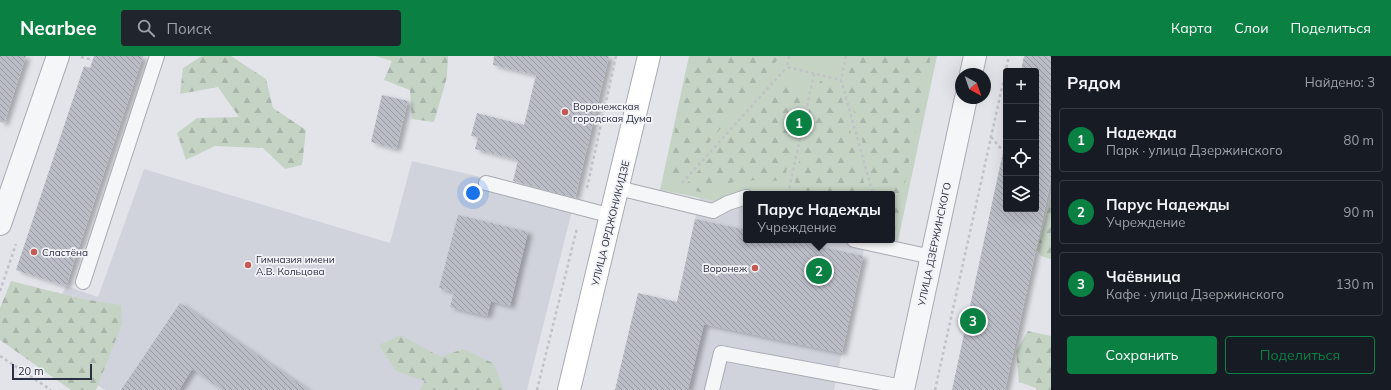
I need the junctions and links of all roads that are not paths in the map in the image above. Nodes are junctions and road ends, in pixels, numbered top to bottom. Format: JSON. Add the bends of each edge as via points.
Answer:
{"nodes":[{"id":1,"x":58,"y":56,"type":"edge"},
{"id":2,"x":156,"y":56,"type":"edge"},
{"id":3,"x":649,"y":56,"type":"edge"},
{"id":4,"x":975,"y":56,"type":"edge"},
{"id":5,"x":972,"y":68,"type":"edge"},
{"id":6,"x":965,"y":104,"type":"edge"},
{"id":7,"x":486,"y":183,"type":"dead end"},
{"id":8,"x":618,"y":188,"type":"junction"},
{"id":9,"x":743,"y":198,"type":"edge"},
{"id":10,"x":612,"y":216,"type":"junction"},
{"id":11,"x":0,"y":224,"type":"edge"},
{"id":12,"x":868,"y":243,"type":"edge"},
{"id":13,"x":932,"y":257,"type":"junction"},
{"id":14,"x":83,"y":282,"type":"dead end"},
{"id":15,"x":903,"y":389,"type":"edge"},
{"id":16,"x":569,"y":390,"type":"edge"},
{"id":17,"x":712,"y":390,"type":"edge"}],
"edges":[{"from":1,"to":11,"type":"street"},
{"from":2,"to":14,"type":"lane"},
{"from":3,"to":8,"type":"street","name":"УЛИЦА ОРДЖОНИКИДЗЕ"},
{"from":4,"to":5,"type":"street"},
{"from":6,"to":13,"type":"street","name":"УЛИЦА ДЗЕРЖИНСКОГО"},
{"from":7,"to":10,"type":"lane"},
{"from":8,"to":9,"type":"lane","via":[[713,211]]},
{"from":8,"to":10,"type":"street","name":"УЛИЦА ОРДЖОНИКИДЗЕ"},
{"from":10,"to":16,"type":"street","name":"УЛИЦА ОРДЖОНИКИДЗЕ"},
{"from":12,"to":13,"type":"lane"},
{"from":13,"to":15,"type":"street","name":"УЛИЦА ДЗЕРЖИНСКОГО"},
{"from":15,"to":17,"type":"lane","via":[[721,353]]}]}
